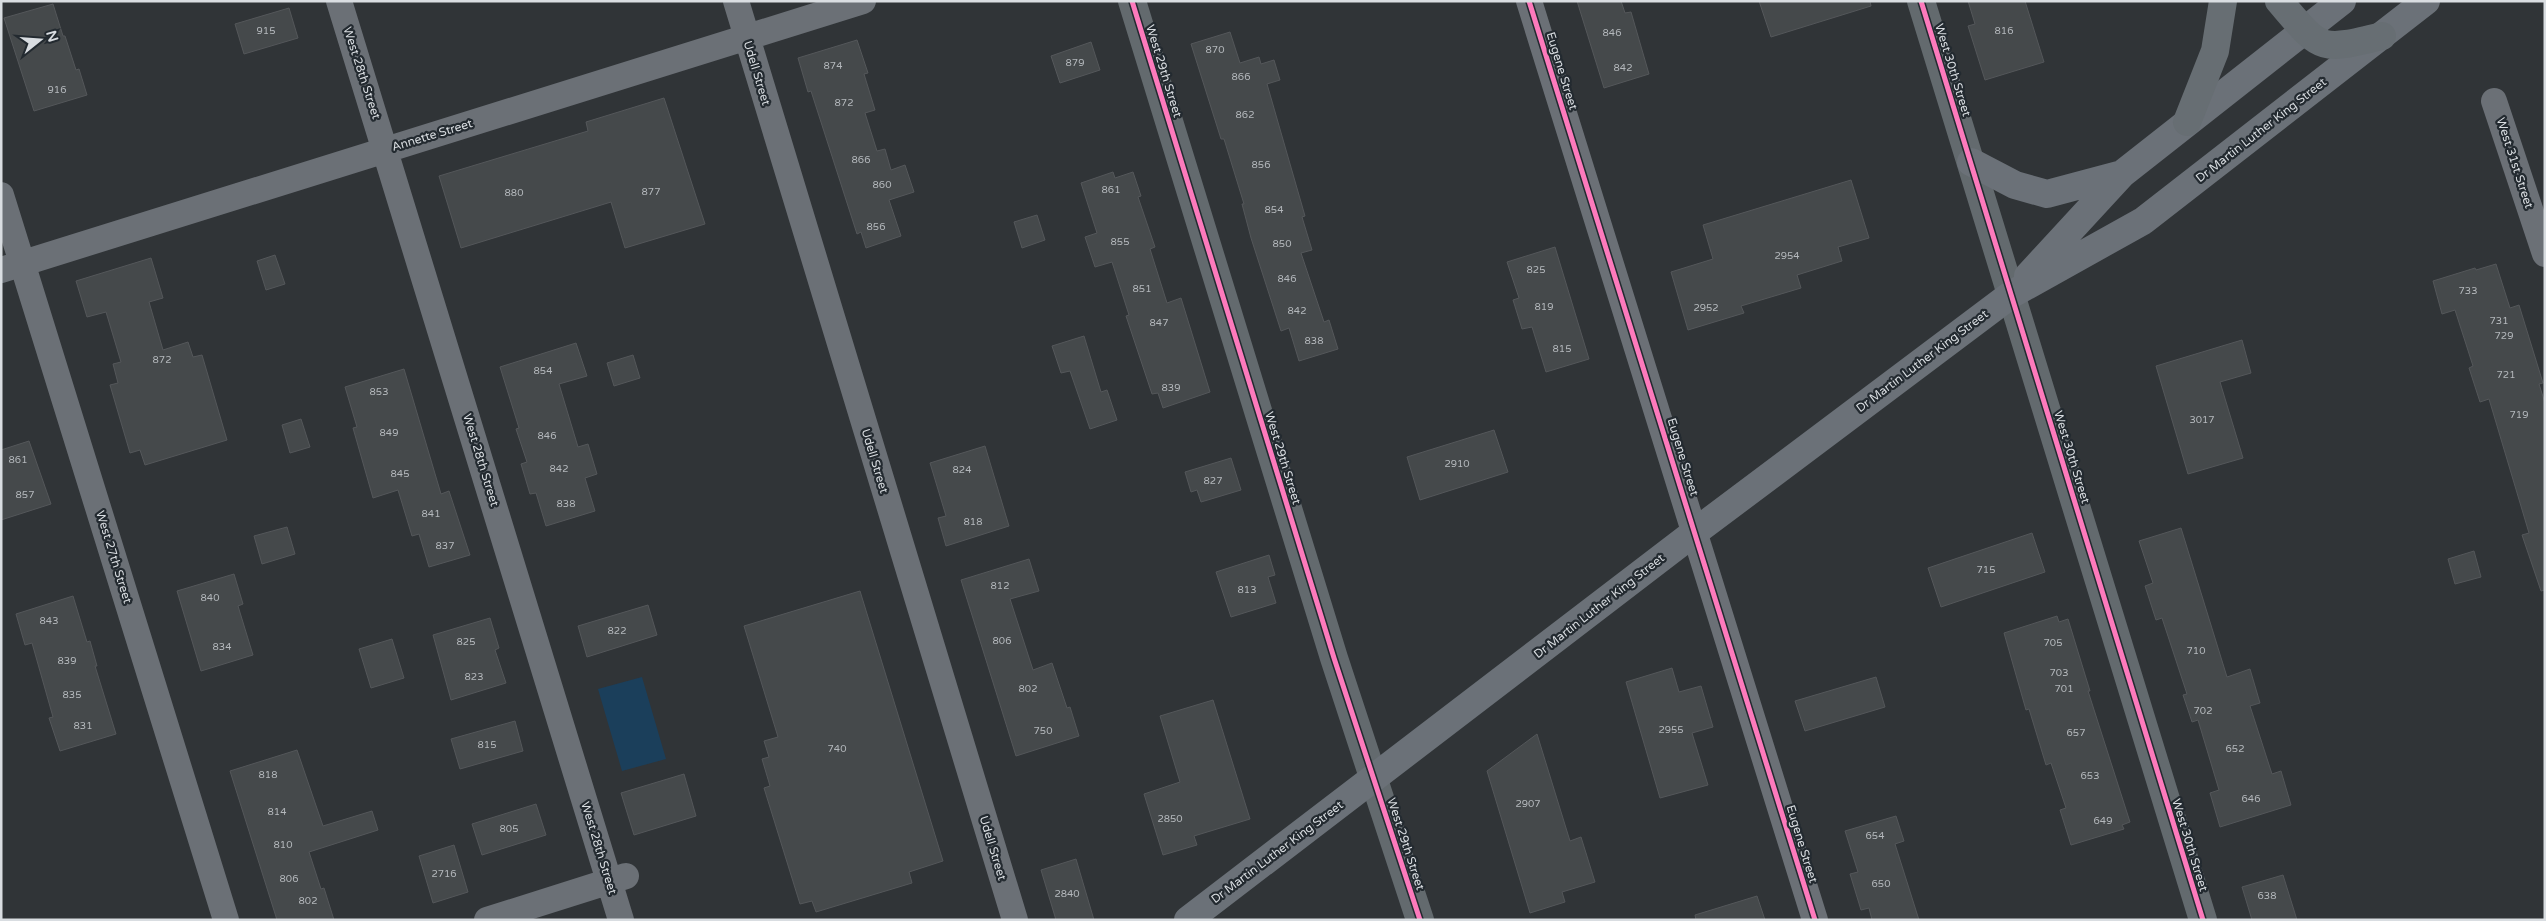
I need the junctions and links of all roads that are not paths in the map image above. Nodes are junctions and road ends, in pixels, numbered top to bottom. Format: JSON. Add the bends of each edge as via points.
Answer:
{"nodes":[{"id":1,"x":339,"y":1,"type":"edge"},
{"id":2,"x":736,"y":1,"type":"edge"},
{"id":3,"x":862,"y":1,"type":"edge"},
{"id":4,"x":1132,"y":1,"type":"edge"},
{"id":5,"x":1529,"y":1,"type":"edge"},
{"id":6,"x":1921,"y":1,"type":"edge"},
{"id":7,"x":2222,"y":1,"type":"edge"},
{"id":8,"x":2279,"y":1,"type":"edge"},
{"id":9,"x":2342,"y":1,"type":"edge"},
{"id":10,"x":2426,"y":1,"type":"edge"},
{"id":11,"x":2304,"y":30,"type":"junction"},
{"id":12,"x":2382,"y":36,"type":"junction"},
{"id":13,"x":746,"y":37,"type":"junction"},
{"id":14,"x":2494,"y":101,"type":"dead end"},
{"id":15,"x":2187,"y":122,"type":"junction"},
{"id":16,"x":386,"y":149,"type":"junction"},
{"id":17,"x":1971,"y":162,"type":"junction"},
{"id":18,"x":2122,"y":174,"type":"junction"},
{"id":19,"x":1,"y":195,"type":"edge"},
{"id":20,"x":2545,"y":254,"type":"edge"},
{"id":21,"x":12,"y":266,"type":"edge"},
{"id":22,"x":2012,"y":294,"type":"junction"},
{"id":23,"x":1695,"y":532,"type":"junction"},
{"id":24,"x":1373,"y":779,"type":"junction"},
{"id":25,"x":618,"y":879,"type":"junction"},
{"id":26,"x":226,"y":920,"type":"edge"},
{"id":27,"x":487,"y":920,"type":"edge"},
{"id":28,"x":621,"y":920,"type":"edge"},
{"id":29,"x":1015,"y":920,"type":"edge"},
{"id":30,"x":1188,"y":920,"type":"edge"},
{"id":31,"x":1420,"y":920,"type":"edge"},
{"id":32,"x":1815,"y":920,"type":"edge"},
{"id":33,"x":2203,"y":920,"type":"edge"}],
"edges":[{"from":1,"to":16,"type":"street","name":"West 28th Street"},
{"from":2,"to":13,"type":"street","name":"Udell Street"},
{"from":3,"to":13,"type":"street","name":"Annette Street"},
{"from":4,"to":24,"type":"main road","name":"West 29th Street"},
{"from":5,"to":23,"type":"street","name":"Eugene Street"},
{"from":6,"to":17,"type":"main road","name":"West 30th Street"},
{"from":7,"to":15,"type":"highway","via":[[2215,51]]},
{"from":8,"to":11,"type":"highway"},
{"from":9,"to":11,"type":"main road","name":"Dr Martin Luther King Street"},
{"from":10,"to":12,"type":"main road","name":"Dr Martin Luther King Street"},
{"from":11,"to":12,"type":"highway","via":[[2323,45],[2336,46]]},
{"from":11,"to":15,"type":"main road","name":"Dr Martin Luther King Street"},
{"from":12,"to":22,"type":"main road","name":"Dr Martin Luther King Street","via":[[2143,221]]},
{"from":13,"to":16,"type":"street","name":"Annette Street"},
{"from":13,"to":29,"type":"street","name":"Udell Street"},
{"from":14,"to":20,"type":"street","name":"West 31st Street"},
{"from":15,"to":18,"type":"main road","name":"Dr Martin Luther King Street"},
{"from":16,"to":21,"type":"street","name":"Annette Street"},
{"from":16,"to":25,"type":"street","name":"West 28th Street"},
{"from":17,"to":18,"type":"main road","via":[[2032,192],[2047,194]]},
{"from":17,"to":22,"type":"main road","name":"West 30th Street"},
{"from":18,"to":22,"type":"main road","name":"Dr Martin Luther King Street"},
{"from":19,"to":21,"type":"street","name":"West 27th Street"},
{"from":21,"to":26,"type":"street","name":"West 27th Street"},
{"from":22,"to":23,"type":"main road","name":"Dr Martin Luther King Street"},
{"from":22,"to":33,"type":"main road","name":"West 30th Street"},
{"from":23,"to":24,"type":"main road","name":"Dr Martin Luther King Street"},
{"from":23,"to":32,"type":"street","name":"Eugene Street"},
{"from":24,"to":30,"type":"main road","name":"Dr Martin Luther King Street"},
{"from":24,"to":31,"type":"main road","name":"West 29th Street"},
{"from":25,"to":27,"type":"street"},
{"from":25,"to":28,"type":"street","name":"West 28th Street"}]}
